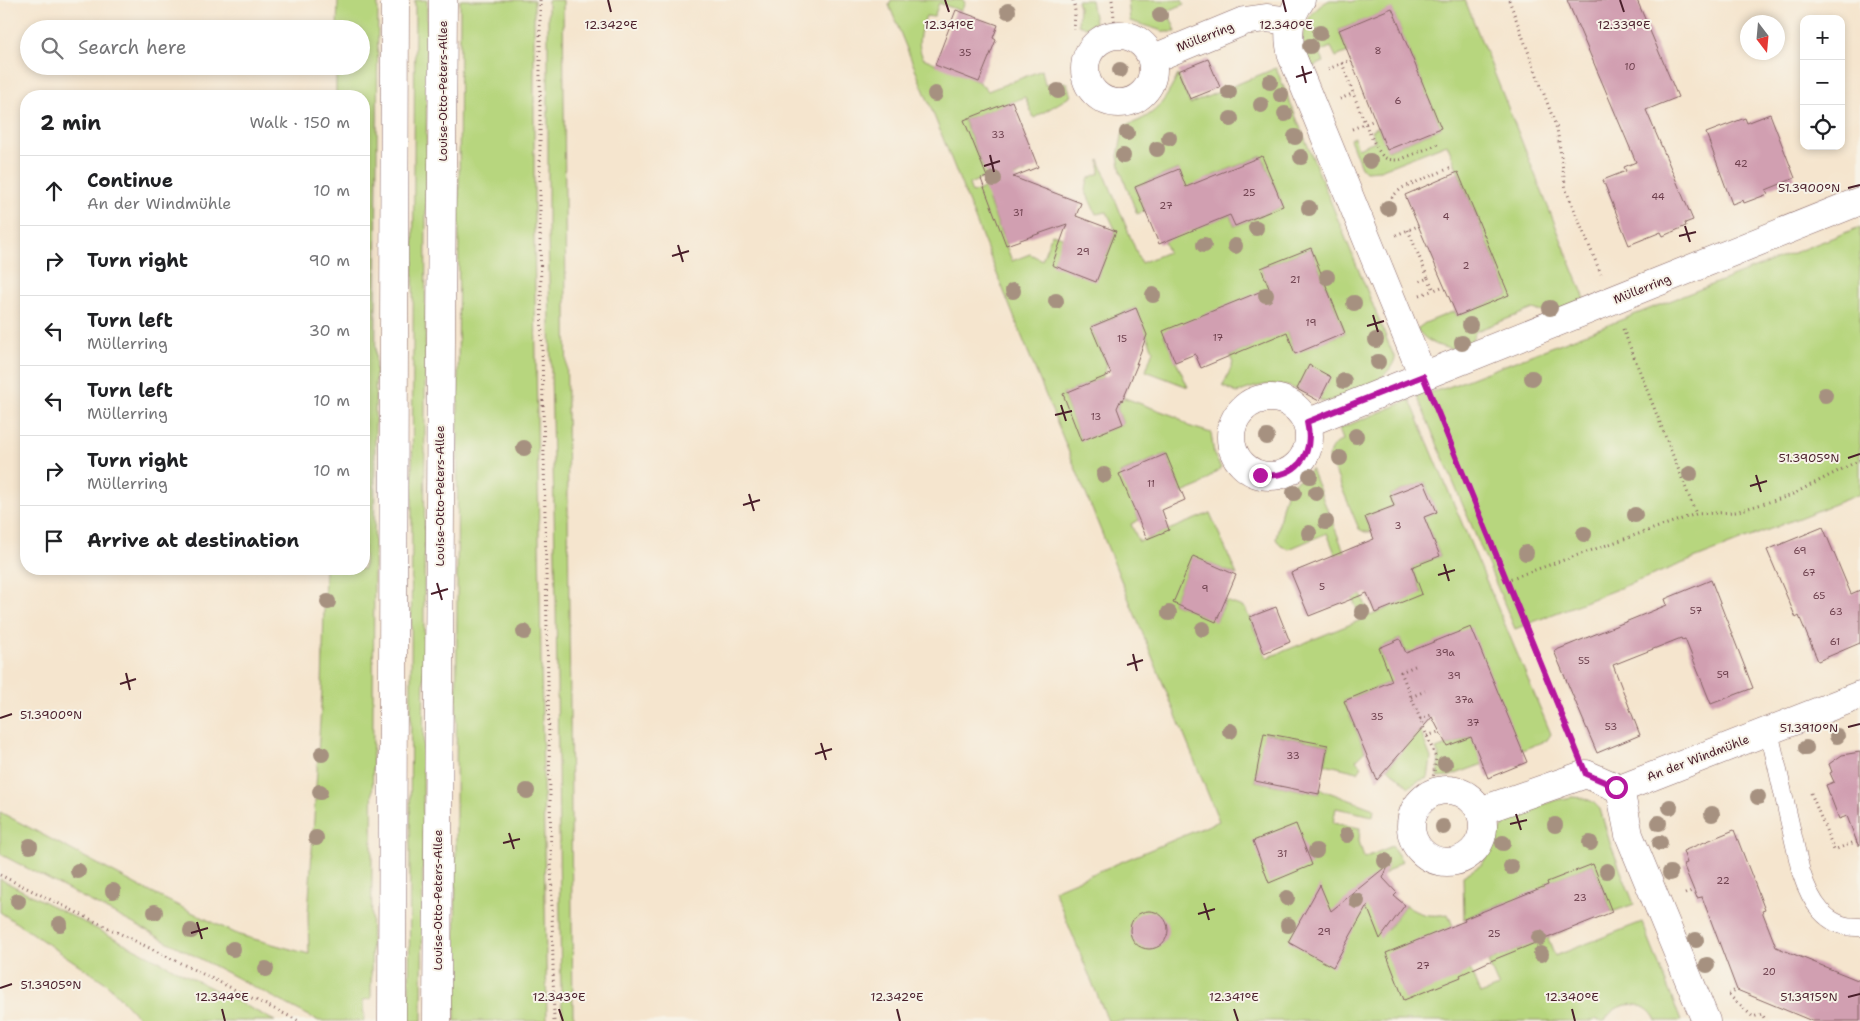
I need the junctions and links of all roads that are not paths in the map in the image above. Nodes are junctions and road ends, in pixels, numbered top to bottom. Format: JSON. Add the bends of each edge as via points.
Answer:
{"nodes":[{"id":1,"x":396,"y":0,"type":"edge"},
{"id":2,"x":443,"y":0,"type":"edge"},
{"id":3,"x":1296,"y":10,"type":"edge"},
{"id":4,"x":1152,"y":59,"type":"junction"},
{"id":5,"x":1860,"y":201,"type":"edge"},
{"id":6,"x":1423,"y":376,"type":"junction"},
{"id":7,"x":1307,"y":422,"type":"dead end"},
{"id":8,"x":1860,"y":695,"type":"edge"},
{"id":9,"x":1768,"y":731,"type":"junction"},
{"id":10,"x":1620,"y":789,"type":"junction"},
{"id":11,"x":1480,"y":812,"type":"junction"},
{"id":12,"x":1860,"y":926,"type":"edge"},
{"id":13,"x":392,"y":1021,"type":"edge"},
{"id":14,"x":437,"y":1021,"type":"edge"},
{"id":15,"x":1706,"y":1021,"type":"edge"}],
"edges":[{"from":1,"to":13,"type":"street"},
{"from":2,"to":14,"type":"street","name":"Louise-Otto-Peters-Allee"},
{"from":3,"to":4,"type":"street","name":"Müllerring","via":[[1244,21]]},
{"from":3,"to":6,"type":"street","name":"Müllerring","via":[[1289,44],[1292,56]]},
{"from":4,"to":4,"type":"street","via":[[1151,81],[1145,91],[1125,102],[1102,99],[1087,82],[1086,60],[1090,50],[1098,42],[1116,35],[1139,41]]},
{"from":5,"to":6,"type":"street","name":"Müllerring"},
{"from":6,"to":7,"type":"street","name":"Müllerring"},
{"from":8,"to":9,"type":"street","name":"An der Windmühle"},
{"from":9,"to":10,"type":"street","name":"An der Windmühle"},
{"from":9,"to":12,"type":"lane","via":[[1807,892],[1819,911],[1839,923]]},
{"from":10,"to":11,"type":"street","via":[[1586,774]]},
{"from":10,"to":15,"type":"street","via":[[1630,835]]},
{"from":11,"to":11,"type":"street","via":[[1481,835],[1476,846],[1456,861],[1432,859],[1422,852],[1411,832],[1415,810],[1422,800],[1436,792],[1453,791],[1464,795]]}]}
